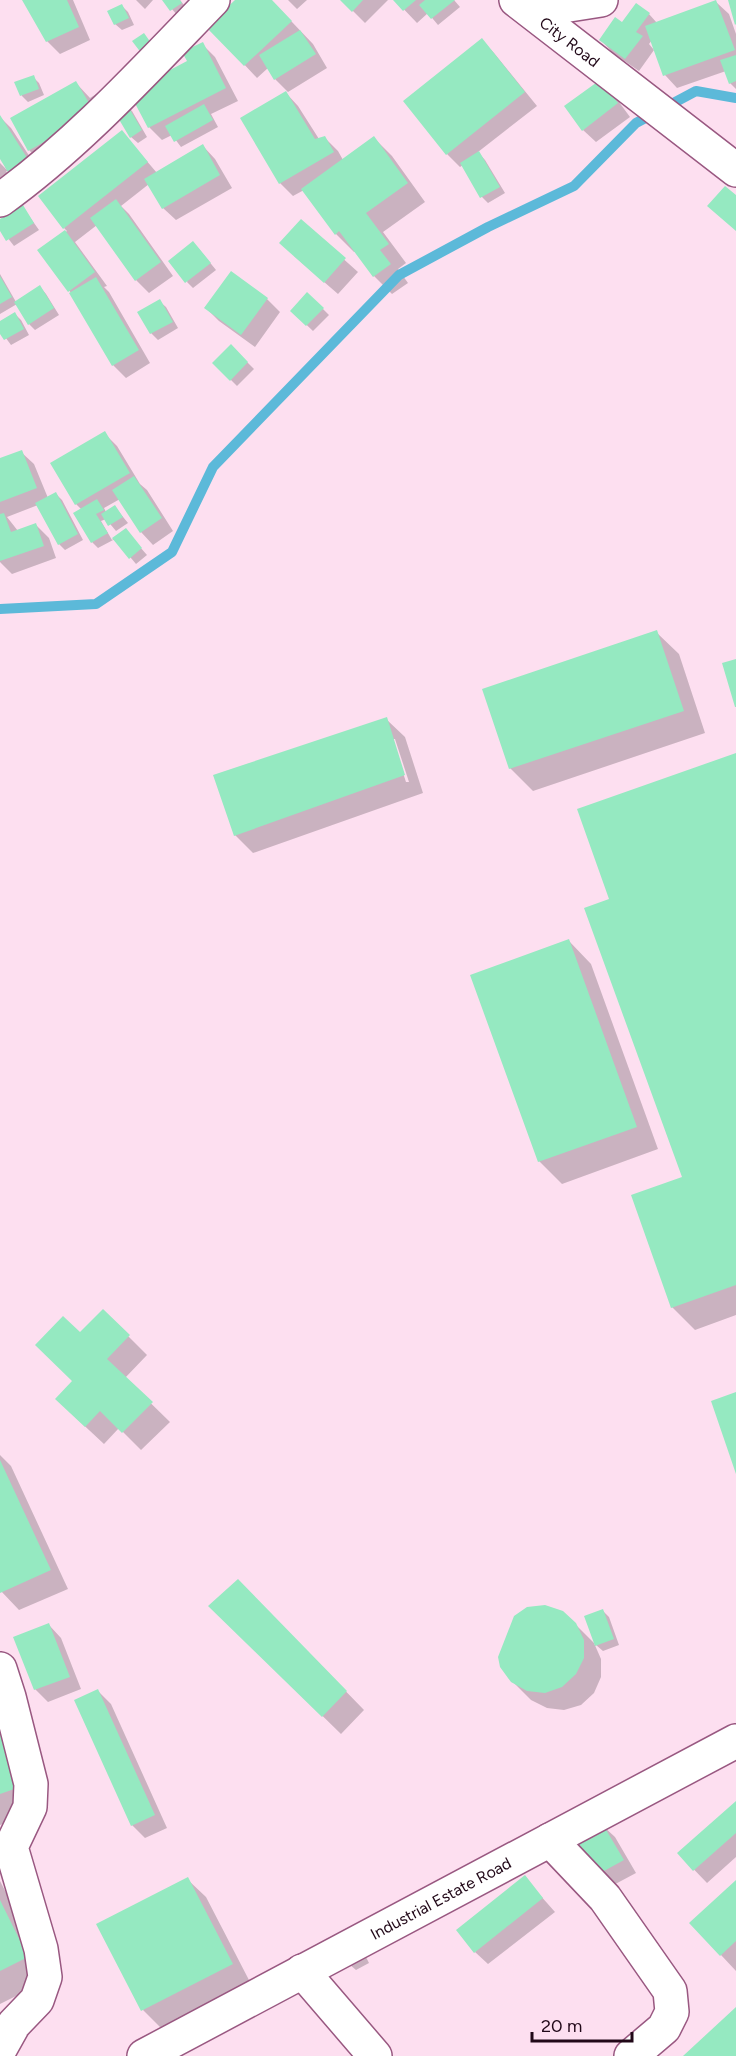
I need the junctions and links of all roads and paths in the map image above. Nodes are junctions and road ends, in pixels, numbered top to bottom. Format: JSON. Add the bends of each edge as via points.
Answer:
{"nodes":[{"id":1,"x":213,"y":0,"type":"edge"},
{"id":2,"x":601,"y":0,"type":"edge"},
{"id":3,"x":524,"y":6,"type":"edge"},
{"id":4,"x":736,"y":170,"type":"edge"},
{"id":5,"x":0,"y":200,"type":"edge"},
{"id":6,"x":0,"y":1669,"type":"edge"},
{"id":7,"x":736,"y":1741,"type":"edge"},
{"id":8,"x":550,"y":1840,"type":"junction"},
{"id":9,"x":302,"y":1971,"type":"junction"},
{"id":10,"x":0,"y":2049,"type":"edge"},
{"id":11,"x":144,"y":2056,"type":"edge"},
{"id":12,"x":375,"y":2056,"type":"edge"},
{"id":13,"x":631,"y":2056,"type":"edge"}],
"edges":[{"from":1,"to":5,"type":"street","via":[[118,98],[27,181]]},
{"from":2,"to":3,"type":"street"},
{"from":3,"to":4,"type":"street","name":"City Road"},
{"from":6,"to":10,"type":"street","via":[[31,1784],[30,1807],[11,1847],[42,1949],[45,1977],[37,2000],[14,2024]]},
{"from":7,"to":8,"type":"street","name":"Industrial Estate Road"},
{"from":8,"to":9,"type":"street","name":"Industrial Estate Road"},
{"from":8,"to":13,"type":"street","via":[[605,1898],[670,1991],[672,2012],[664,2028]]},
{"from":9,"to":11,"type":"street","name":"Industrial Estate Road"},
{"from":9,"to":12,"type":"street"}]}
